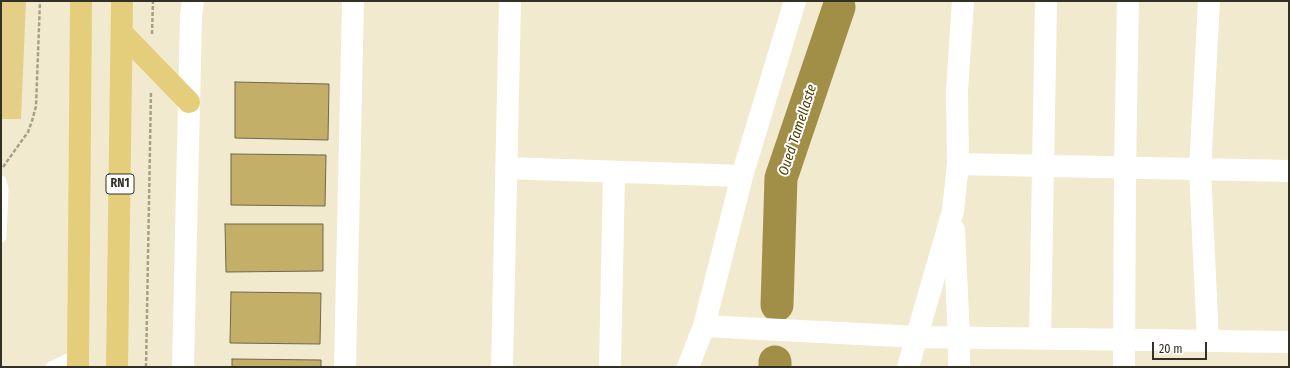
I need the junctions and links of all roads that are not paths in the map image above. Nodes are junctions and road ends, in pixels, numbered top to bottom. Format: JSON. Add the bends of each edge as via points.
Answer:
{"nodes":[{"id":1,"x":81,"y":1,"type":"edge"},
{"id":2,"x":122,"y":1,"type":"edge"},
{"id":3,"x":193,"y":1,"type":"edge"},
{"id":4,"x":353,"y":1,"type":"edge"},
{"id":5,"x":510,"y":1,"type":"edge"},
{"id":6,"x":795,"y":1,"type":"edge"},
{"id":7,"x":963,"y":1,"type":"edge"},
{"id":8,"x":1046,"y":1,"type":"edge"},
{"id":9,"x":1128,"y":1,"type":"edge"},
{"id":10,"x":1209,"y":1,"type":"edge"},
{"id":11,"x":122,"y":33,"type":"junction"},
{"id":12,"x":189,"y":102,"type":"junction"},
{"id":13,"x":958,"y":164,"type":"junction"},
{"id":14,"x":1043,"y":166,"type":"junction"},
{"id":15,"x":506,"y":168,"type":"junction"},
{"id":16,"x":1125,"y":168,"type":"junction"},
{"id":17,"x":1200,"y":170,"type":"junction"},
{"id":18,"x":1289,"y":171,"type":"edge"},
{"id":19,"x":614,"y":172,"type":"junction"},
{"id":20,"x":742,"y":176,"type":"junction"},
{"id":21,"x":1,"y":181,"type":"edge"},
{"id":22,"x":953,"y":211,"type":"junction"},
{"id":23,"x":1,"y":237,"type":"edge"},
{"id":24,"x":704,"y":326,"type":"junction"},
{"id":25,"x":918,"y":337,"type":"junction"},
{"id":26,"x":959,"y":338,"type":"junction"},
{"id":27,"x":1040,"y":338,"type":"junction"},
{"id":28,"x":1124,"y":340,"type":"junction"},
{"id":29,"x":1208,"y":341,"type":"junction"},
{"id":30,"x":1289,"y":342,"type":"edge"},
{"id":31,"x":79,"y":361,"type":"edge"},
{"id":32,"x":51,"y":367,"type":"edge"},
{"id":33,"x":117,"y":367,"type":"edge"},
{"id":34,"x":183,"y":367,"type":"edge"},
{"id":35,"x":345,"y":367,"type":"edge"},
{"id":36,"x":502,"y":367,"type":"edge"},
{"id":37,"x":610,"y":367,"type":"edge"},
{"id":38,"x":688,"y":367,"type":"edge"},
{"id":39,"x":908,"y":367,"type":"edge"},
{"id":40,"x":959,"y":367,"type":"edge"},
{"id":41,"x":1124,"y":367,"type":"edge"}],
"edges":[{"from":1,"to":31,"type":"highway"},
{"from":2,"to":11,"type":"highway","number":"RN1"},
{"from":3,"to":12,"type":"street"},
{"from":4,"to":35,"type":"street"},
{"from":5,"to":15,"type":"street"},
{"from":6,"to":20,"type":"street"},
{"from":7,"to":13,"type":"street","via":[[957,91]]},
{"from":8,"to":14,"type":"street"},
{"from":9,"to":16,"type":"street"},
{"from":10,"to":17,"type":"street"},
{"from":11,"to":12,"type":"highway"},
{"from":11,"to":33,"type":"highway","number":"RN1"},
{"from":12,"to":34,"type":"street"},
{"from":13,"to":14,"type":"street"},
{"from":13,"to":22,"type":"street"},
{"from":14,"to":16,"type":"street"},
{"from":14,"to":27,"type":"street"},
{"from":15,"to":19,"type":"street"},
{"from":15,"to":36,"type":"street"},
{"from":16,"to":17,"type":"street"},
{"from":16,"to":28,"type":"street"},
{"from":17,"to":18,"type":"street"},
{"from":17,"to":29,"type":"street"},
{"from":19,"to":20,"type":"street"},
{"from":19,"to":37,"type":"street"},
{"from":20,"to":24,"type":"street"},
{"from":21,"to":23,"type":"lane"},
{"from":22,"to":25,"type":"street"},
{"from":22,"to":26,"type":"street"},
{"from":24,"to":25,"type":"street"},
{"from":24,"to":38,"type":"street"},
{"from":25,"to":26,"type":"street"},
{"from":25,"to":39,"type":"street"},
{"from":26,"to":27,"type":"street"},
{"from":26,"to":40,"type":"street"},
{"from":27,"to":28,"type":"street"},
{"from":28,"to":29,"type":"street"},
{"from":28,"to":41,"type":"street"},
{"from":29,"to":30,"type":"street"},
{"from":31,"to":32,"type":"lane"}]}
